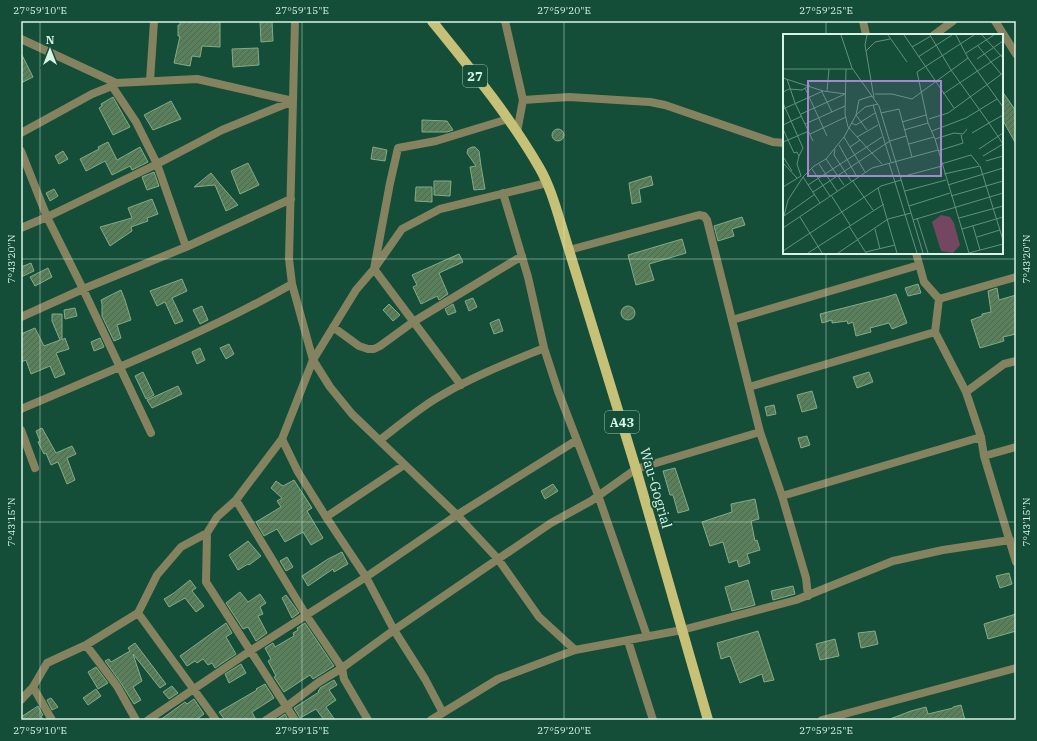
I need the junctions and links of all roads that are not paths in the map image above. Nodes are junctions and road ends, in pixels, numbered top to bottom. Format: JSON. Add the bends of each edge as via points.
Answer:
{"nodes":[{"id":1,"x":154,"y":21,"type":"edge"},
{"id":2,"x":295,"y":21,"type":"edge"},
{"id":3,"x":432,"y":21,"type":"edge"},
{"id":4,"x":505,"y":21,"type":"edge"},
{"id":5,"x":863,"y":21,"type":"edge"},
{"id":6,"x":953,"y":21,"type":"edge"},
{"id":7,"x":995,"y":21,"type":"edge"},
{"id":8,"x":866,"y":34,"type":"edge"},
{"id":9,"x":935,"y":34,"type":"edge"},
{"id":10,"x":21,"y":39,"type":"edge"},
{"id":11,"x":1016,"y":54,"type":"edge"},
{"id":12,"x":150,"y":81,"type":"junction"},
{"id":13,"x":114,"y":85,"type":"junction"},
{"id":14,"x":523,"y":100,"type":"junction"},
{"id":15,"x":294,"y":101,"type":"junction"},
{"id":16,"x":508,"y":119,"type":"junction"},
{"id":17,"x":517,"y":132,"type":"junction"},
{"id":18,"x":21,"y":133,"type":"edge"},
{"id":19,"x":783,"y":144,"type":"edge"},
{"id":20,"x":21,"y":151,"type":"edge"},
{"id":21,"x":157,"y":164,"type":"junction"},
{"id":22,"x":547,"y":184,"type":"junction"},
{"id":23,"x":503,"y":193,"type":"junction"},
{"id":24,"x":291,"y":199,"type":"junction"},
{"id":25,"x":47,"y":217,"type":"junction"},
{"id":26,"x":21,"y":228,"type":"edge"},
{"id":27,"x":186,"y":247,"type":"junction"},
{"id":28,"x":569,"y":250,"type":"junction"},
{"id":29,"x":916,"y":254,"type":"edge"},
{"id":30,"x":522,"y":256,"type":"junction"},
{"id":31,"x":919,"y":265,"type":"junction"},
{"id":32,"x":374,"y":269,"type":"junction"},
{"id":33,"x":1016,"y":277,"type":"edge"},
{"id":34,"x":292,"y":284,"type":"junction"},
{"id":35,"x":83,"y":289,"type":"junction"},
{"id":36,"x":939,"y":299,"type":"junction"},
{"id":37,"x":21,"y":317,"type":"edge"},
{"id":38,"x":732,"y":320,"type":"junction"},
{"id":39,"x":413,"y":322,"type":"junction"},
{"id":40,"x":333,"y":327,"type":"junction"},
{"id":41,"x":935,"y":332,"type":"junction"},
{"id":42,"x":544,"y":348,"type":"junction"},
{"id":43,"x":313,"y":360,"type":"junction"},
{"id":44,"x":1016,"y":361,"type":"edge"},
{"id":45,"x":119,"y":368,"type":"junction"},
{"id":46,"x":461,"y":385,"type":"junction"},
{"id":47,"x":749,"y":387,"type":"junction"},
{"id":48,"x":966,"y":392,"type":"junction"},
{"id":49,"x":21,"y":409,"type":"edge"},
{"id":50,"x":21,"y":430,"type":"edge"},
{"id":51,"x":760,"y":432,"type":"junction"},
{"id":52,"x":151,"y":434,"type":"dead end"},
{"id":53,"x":981,"y":437,"type":"junction"},
{"id":54,"x":282,"y":439,"type":"junction"},
{"id":55,"x":380,"y":440,"type":"junction"},
{"id":56,"x":577,"y":440,"type":"junction"},
{"id":57,"x":1016,"y":446,"type":"edge"},
{"id":58,"x":984,"y":456,"type":"junction"},
{"id":59,"x":404,"y":465,"type":"junction"},
{"id":60,"x":35,"y":468,"type":"dead end"},
{"id":61,"x":636,"y":469,"type":"junction"},
{"id":62,"x":598,"y":495,"type":"junction"},
{"id":63,"x":782,"y":496,"type":"junction"},
{"id":64,"x":236,"y":500,"type":"junction"},
{"id":65,"x":457,"y":515,"type":"junction"},
{"id":66,"x":326,"y":517,"type":"junction"},
{"id":67,"x":207,"y":533,"type":"junction"},
{"id":68,"x":1010,"y":540,"type":"junction"},
{"id":69,"x":1014,"y":548,"type":"edge"},
{"id":70,"x":498,"y":559,"type":"junction"},
{"id":71,"x":1016,"y":562,"type":"edge"},
{"id":72,"x":366,"y":577,"type":"junction"},
{"id":73,"x":808,"y":596,"type":"junction"},
{"id":74,"x":138,"y":613,"type":"junction"},
{"id":75,"x":306,"y":615,"type":"junction"},
{"id":76,"x":394,"y":630,"type":"junction"},
{"id":77,"x":682,"y":630,"type":"junction"},
{"id":78,"x":647,"y":636,"type":"junction"},
{"id":79,"x":628,"y":640,"type":"junction"},
{"id":80,"x":86,"y":645,"type":"junction"},
{"id":81,"x":575,"y":650,"type":"junction"},
{"id":82,"x":250,"y":651,"type":"junction"},
{"id":83,"x":342,"y":668,"type":"junction"},
{"id":84,"x":1016,"y":668,"type":"edge"},
{"id":85,"x":33,"y":687,"type":"junction"},
{"id":86,"x":194,"y":691,"type":"junction"},
{"id":87,"x":21,"y":700,"type":"edge"},
{"id":88,"x":286,"y":707,"type":"junction"},
{"id":89,"x":443,"y":713,"type":"junction"},
{"id":90,"x":52,"y":720,"type":"edge"},
{"id":91,"x":136,"y":720,"type":"edge"},
{"id":92,"x":148,"y":720,"type":"edge"},
{"id":93,"x":216,"y":720,"type":"edge"},
{"id":94,"x":266,"y":720,"type":"edge"},
{"id":95,"x":295,"y":720,"type":"edge"},
{"id":96,"x":368,"y":720,"type":"edge"},
{"id":97,"x":431,"y":720,"type":"edge"},
{"id":98,"x":653,"y":720,"type":"edge"},
{"id":99,"x":708,"y":720,"type":"edge"},
{"id":100,"x":822,"y":720,"type":"edge"}],
"edges":[{"from":1,"to":12,"type":"street"},
{"from":2,"to":15,"type":"street"},
{"from":3,"to":16,"type":"main road","number":"27"},
{"from":4,"to":14,"type":"street"},
{"from":5,"to":8,"type":"street"},
{"from":6,"to":9,"type":"street"},
{"from":7,"to":11,"type":"street"},
{"from":10,"to":13,"type":"street"},
{"from":12,"to":13,"type":"street"},
{"from":12,"to":15,"type":"street","via":[[197,79]]},
{"from":13,"to":18,"type":"street","via":[[92,94]]},
{"from":13,"to":21,"type":"street"},
{"from":14,"to":17,"type":"street"},
{"from":14,"to":19,"type":"street","via":[[569,97],[650,102]]},
{"from":15,"to":21,"type":"street","via":[[222,130]]},
{"from":15,"to":24,"type":"street"},
{"from":16,"to":17,"type":"main road","number":"27"},
{"from":16,"to":32,"type":"street","via":[[436,141],[398,148]]},
{"from":17,"to":22,"type":"main road","name":"Wau-Gogrial","number":"A43"},
{"from":20,"to":25,"type":"street"},
{"from":21,"to":25,"type":"street"},
{"from":21,"to":27,"type":"street"},
{"from":22,"to":23,"type":"street"},
{"from":22,"to":28,"type":"main road","name":"Wau-Gogrial","number":"A43"},
{"from":23,"to":30,"type":"street"},
{"from":23,"to":32,"type":"street","via":[[440,209],[402,229]]},
{"from":24,"to":27,"type":"street"},
{"from":24,"to":34,"type":"street","via":[[289,260]]},
{"from":25,"to":26,"type":"street"},
{"from":25,"to":35,"type":"street"},
{"from":27,"to":35,"type":"street"},
{"from":28,"to":38,"type":"street","via":[[699,215],[704,216],[708,220]]},
{"from":28,"to":61,"type":"main road","name":"Wau-Gogrial","number":"A43"},
{"from":29,"to":31,"type":"street"},
{"from":30,"to":39,"type":"street"},
{"from":30,"to":42,"type":"street"},
{"from":31,"to":36,"type":"street","via":[[924,282]]},
{"from":31,"to":38,"type":"street"},
{"from":32,"to":39,"type":"street"},
{"from":32,"to":40,"type":"street","via":[[356,290]]},
{"from":33,"to":36,"type":"street"},
{"from":34,"to":43,"type":"street"},
{"from":34,"to":45,"type":"street","via":[[251,307]]},
{"from":35,"to":37,"type":"street"},
{"from":35,"to":45,"type":"street"},
{"from":36,"to":41,"type":"street"},
{"from":38,"to":47,"type":"street"},
{"from":39,"to":40,"type":"street","via":[[374,349],[360,346]]},
{"from":39,"to":46,"type":"street"},
{"from":40,"to":43,"type":"street"},
{"from":41,"to":47,"type":"street"},
{"from":41,"to":48,"type":"street"},
{"from":42,"to":46,"type":"street"},
{"from":42,"to":56,"type":"street"},
{"from":43,"to":54,"type":"street"},
{"from":43,"to":55,"type":"street","via":[[330,387],[352,414]]},
{"from":44,"to":48,"type":"street","via":[[1004,364]]},
{"from":45,"to":49,"type":"street"},
{"from":45,"to":52,"type":"street"},
{"from":46,"to":55,"type":"street","via":[[435,399]]},
{"from":47,"to":51,"type":"street"},
{"from":48,"to":53,"type":"street"},
{"from":50,"to":60,"type":"street"},
{"from":51,"to":61,"type":"street"},
{"from":51,"to":63,"type":"street"},
{"from":53,"to":58,"type":"street"},
{"from":53,"to":63,"type":"street"},
{"from":54,"to":64,"type":"street"},
{"from":54,"to":66,"type":"street","via":[[298,472]]},
{"from":55,"to":59,"type":"street"},
{"from":56,"to":62,"type":"street"},
{"from":56,"to":65,"type":"street"},
{"from":57,"to":58,"type":"street"},
{"from":58,"to":68,"type":"street"},
{"from":59,"to":65,"type":"street"},
{"from":59,"to":66,"type":"street"},
{"from":61,"to":62,"type":"street"},
{"from":61,"to":77,"type":"main road","name":"Wau-Gogrial","number":"A43"},
{"from":62,"to":70,"type":"street","via":[[552,522]]},
{"from":62,"to":78,"type":"street"},
{"from":63,"to":73,"type":"street","via":[[806,578]]},
{"from":64,"to":67,"type":"street","via":[[217,517]]},
{"from":64,"to":75,"type":"street"},
{"from":65,"to":70,"type":"street"},
{"from":65,"to":72,"type":"street"},
{"from":66,"to":72,"type":"street"},
{"from":67,"to":74,"type":"street","via":[[181,547],[157,575]]},
{"from":67,"to":82,"type":"street","via":[[206,582]]},
{"from":68,"to":69,"type":"street"},
{"from":68,"to":73,"type":"street","via":[[893,561]]},
{"from":69,"to":71,"type":"street"},
{"from":70,"to":76,"type":"street"},
{"from":70,"to":81,"type":"street","via":[[539,616]]},
{"from":72,"to":75,"type":"street"},
{"from":72,"to":76,"type":"street"},
{"from":73,"to":77,"type":"street"},
{"from":74,"to":80,"type":"street"},
{"from":74,"to":86,"type":"street"},
{"from":75,"to":82,"type":"street"},
{"from":75,"to":83,"type":"street"},
{"from":76,"to":83,"type":"street"},
{"from":76,"to":89,"type":"street"},
{"from":77,"to":78,"type":"street"},
{"from":77,"to":99,"type":"main road","name":"Wau-Gogrial","number":"A43"},
{"from":78,"to":79,"type":"street"},
{"from":79,"to":81,"type":"street"},
{"from":79,"to":98,"type":"street"},
{"from":80,"to":85,"type":"street","via":[[47,663]]},
{"from":80,"to":91,"type":"street","via":[[116,686]]},
{"from":81,"to":89,"type":"street","via":[[498,678]]},
{"from":82,"to":86,"type":"street"},
{"from":82,"to":88,"type":"street"},
{"from":83,"to":88,"type":"street"},
{"from":83,"to":96,"type":"street","via":[[344,679]]},
{"from":84,"to":100,"type":"street"},
{"from":85,"to":87,"type":"street"},
{"from":85,"to":90,"type":"street"},
{"from":86,"to":92,"type":"street"},
{"from":86,"to":93,"type":"street"},
{"from":88,"to":94,"type":"street"},
{"from":88,"to":95,"type":"street"},
{"from":89,"to":97,"type":"street"}]}
